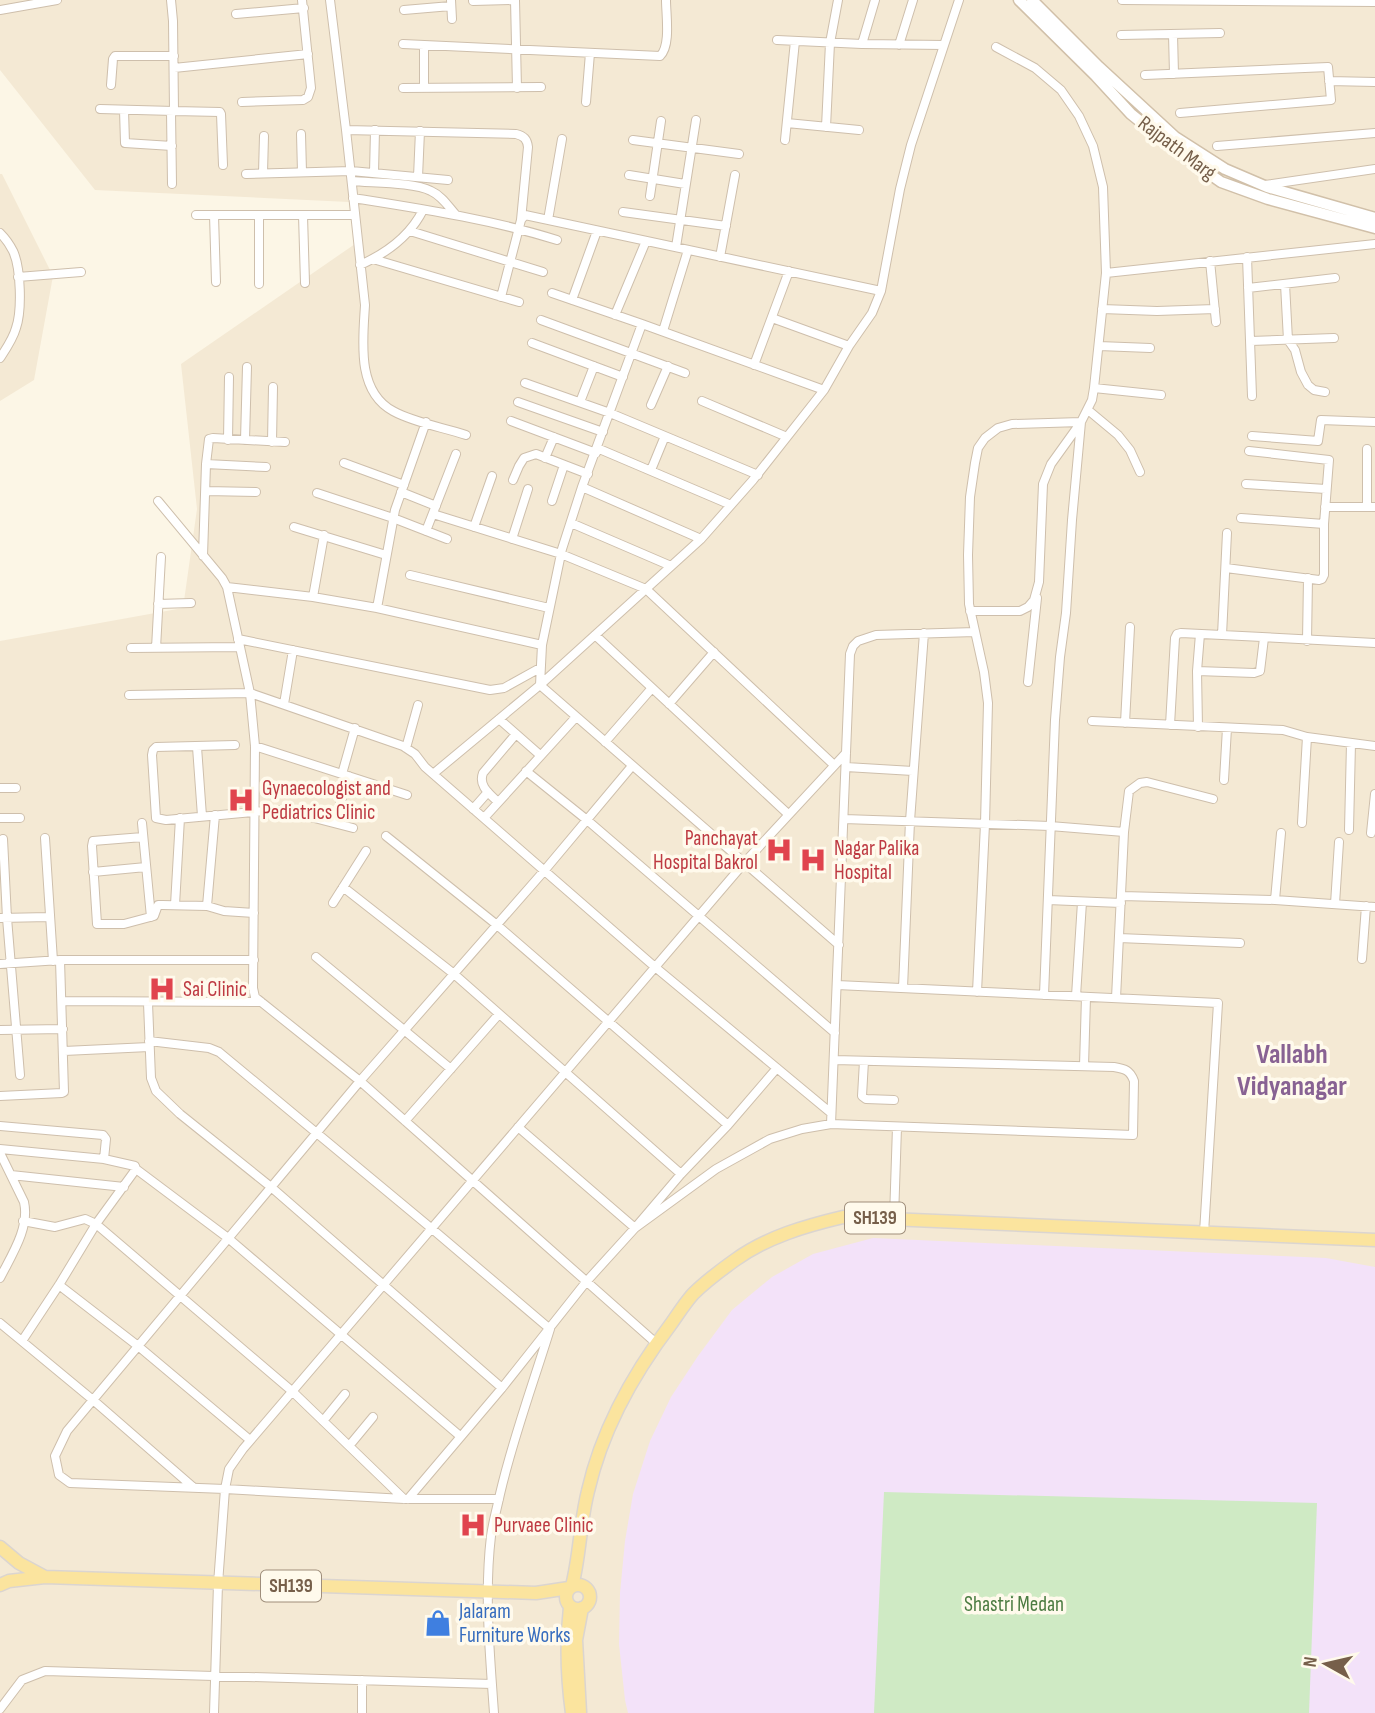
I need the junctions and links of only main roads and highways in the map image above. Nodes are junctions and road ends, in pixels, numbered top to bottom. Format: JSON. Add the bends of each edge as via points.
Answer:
{"nodes":[{"id":1,"x":1019,"y":0,"type":"edge"},
{"id":2,"x":1032,"y":0,"type":"edge"},
{"id":3,"x":1375,"y":218,"type":"edge"},
{"id":4,"x":1375,"y":229,"type":"edge"},
{"id":5,"x":1375,"y":1240,"type":"edge"},
{"id":6,"x":0,"y":1547,"type":"edge"},
{"id":7,"x":45,"y":1577,"type":"junction"},
{"id":8,"x":0,"y":1585,"type":"edge"},
{"id":9,"x":575,"y":1587,"type":"junction"},
{"id":10,"x":536,"y":1593,"type":"junction"},
{"id":11,"x":573,"y":1606,"type":"junction"},
{"id":12,"x":572,"y":1713,"type":"edge"},
{"id":13,"x":580,"y":1713,"type":"edge"}],
"edges":[{"from":1,"to":4,"type":"main road","name":"Rajpath Marg","via":[[1131,114],[1221,182]]},
{"from":2,"to":3,"type":"main road","name":"Rajpath Marg","via":[[1175,136],[1225,169],[1262,185]]},
{"from":5,"to":9,"type":"main road","number":"SH139","via":[[843,1217],[780,1235],[736,1259],[693,1294],[628,1387],[606,1433],[588,1490]]},
{"from":6,"to":7,"type":"main road"},
{"from":7,"to":8,"type":"main road","number":"SH139"},
{"from":7,"to":10,"type":"main road","number":"SH139"},
{"from":9,"to":10,"type":"main road","number":"SH139"},
{"from":9,"to":11,"type":"main road","via":[[566,1594]]},
{"from":9,"to":11,"type":"main road","via":[[589,1592],[590,1599],[586,1605]]},
{"from":10,"to":11,"type":"main road","number":"SH139"},
{"from":11,"to":12,"type":"main road","via":[[568,1652]]},
{"from":11,"to":13,"type":"main road"}]}
